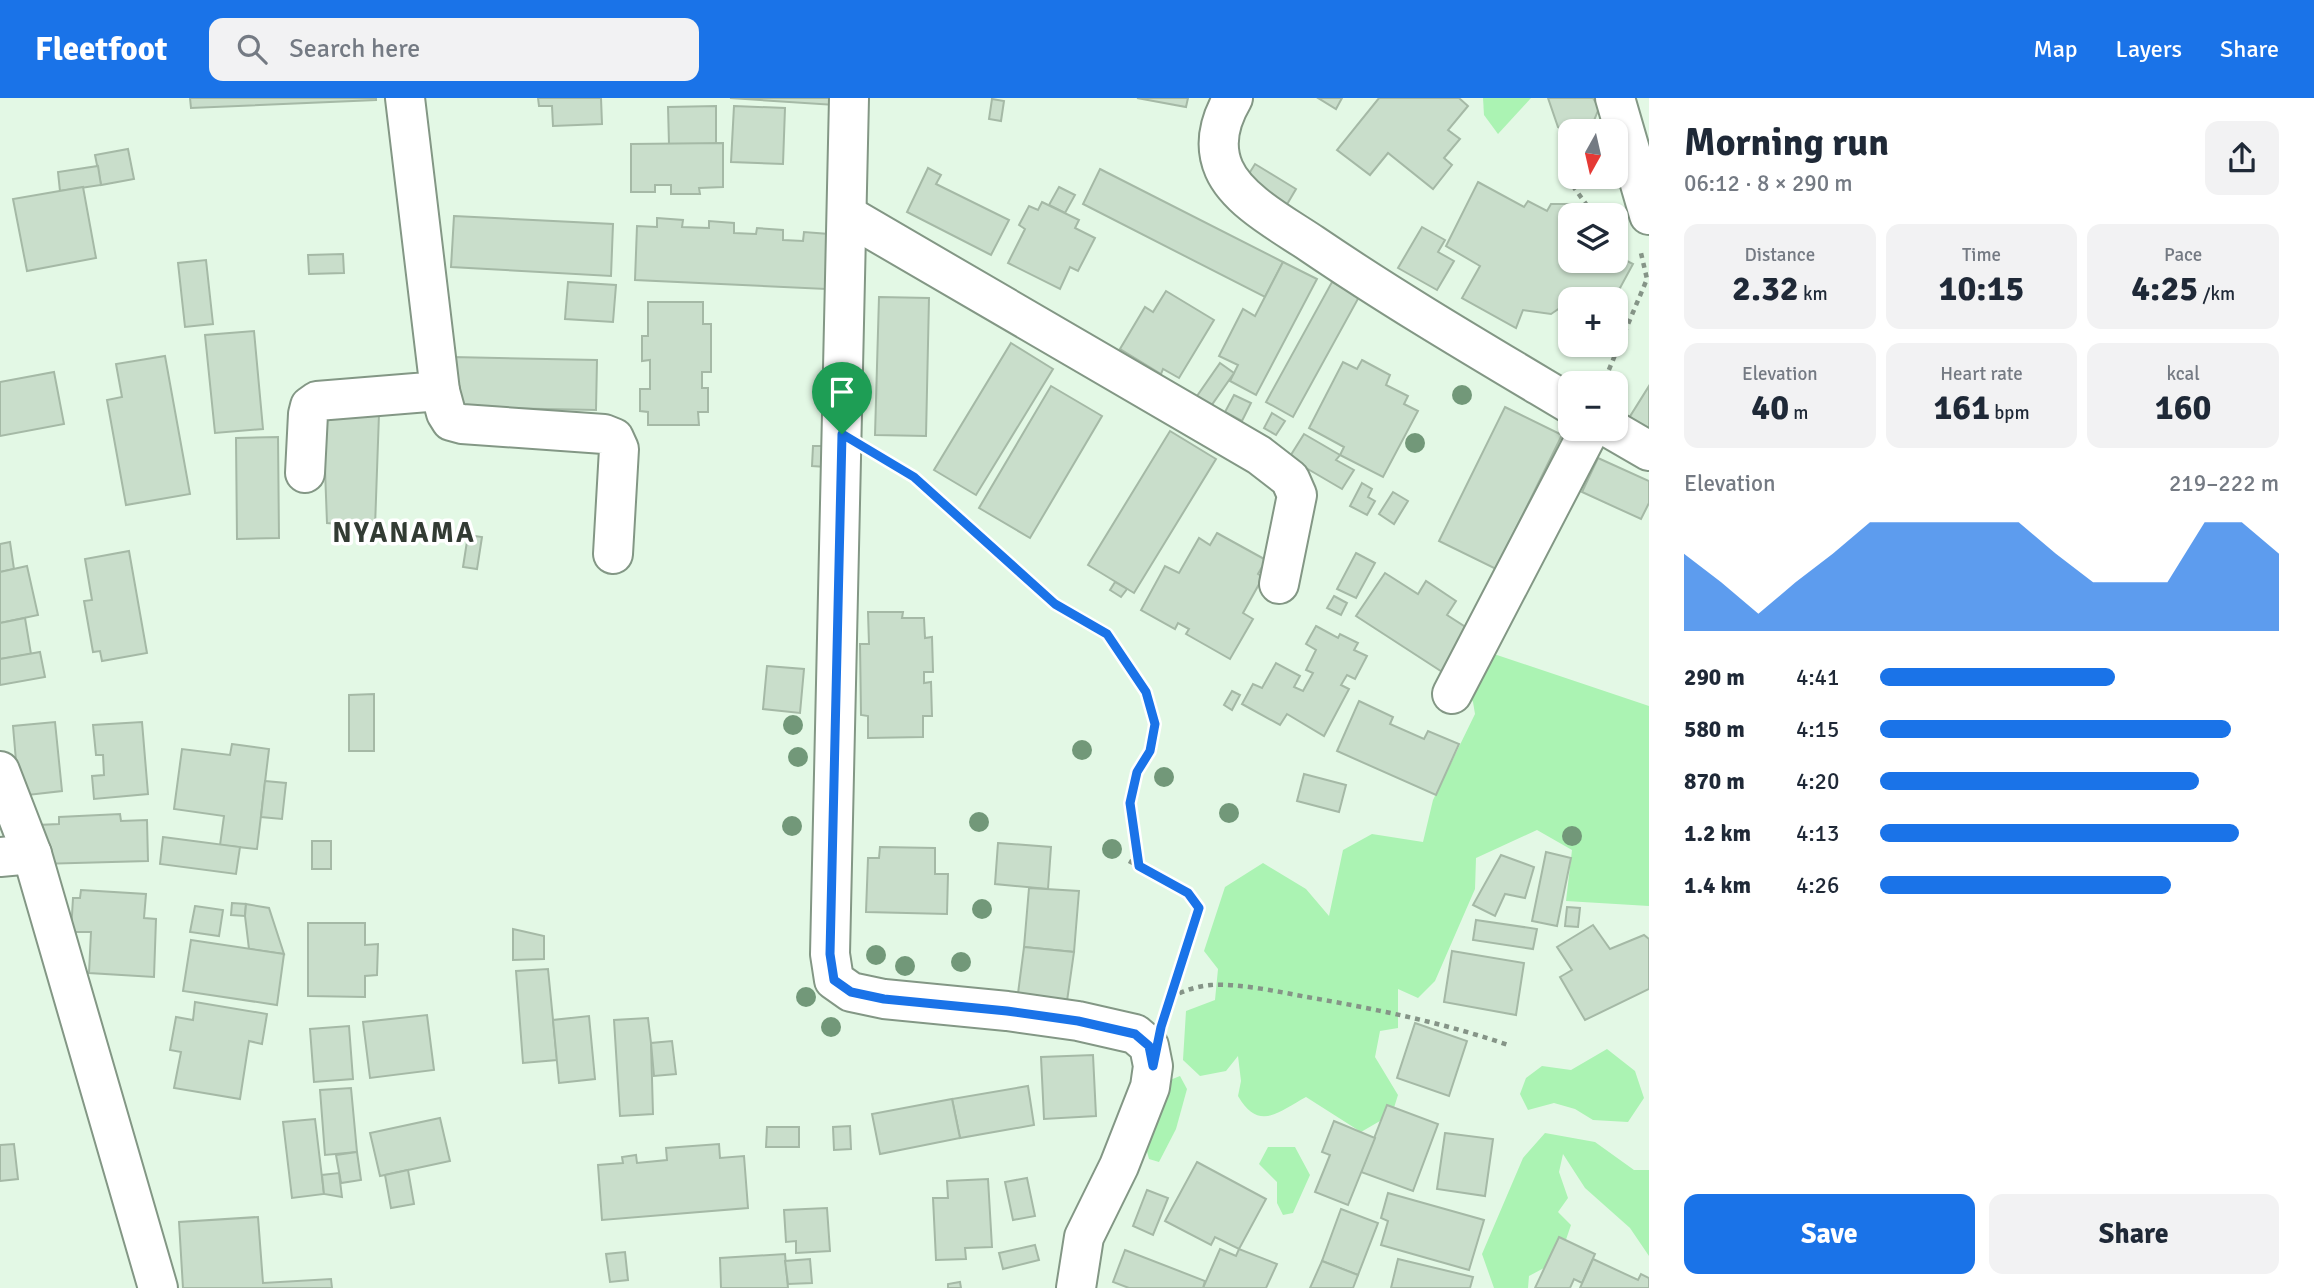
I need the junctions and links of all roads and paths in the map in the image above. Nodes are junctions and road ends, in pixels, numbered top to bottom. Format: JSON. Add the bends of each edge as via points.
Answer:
{"nodes":[{"id":1,"x":405,"y":98,"type":"edge"},
{"id":2,"x":849,"y":98,"type":"edge"},
{"id":3,"x":1233,"y":98,"type":"edge"},
{"id":4,"x":1615,"y":98,"type":"edge"},
{"id":5,"x":847,"y":215,"type":"junction"},
{"id":6,"x":1643,"y":229,"type":"edge"},
{"id":7,"x":1608,"y":371,"type":"edge"},
{"id":8,"x":440,"y":391,"type":"junction"},
{"id":9,"x":1558,"y":397,"type":"edge"},
{"id":10,"x":842,"y":434,"type":"junction"},
{"id":11,"x":1628,"y":439,"type":"edge"},
{"id":12,"x":1584,"y":441,"type":"edge"},
{"id":13,"x":1649,"y":451,"type":"edge"},
{"id":14,"x":305,"y":473,"type":"dead end"},
{"id":15,"x":614,"y":554,"type":"dead end"},
{"id":16,"x":1279,"y":584,"type":"dead end"},
{"id":17,"x":1452,"y":694,"type":"dead end"},
{"id":18,"x":0,"y":771,"type":"edge"},
{"id":19,"x":16,"y":855,"type":"edge"},
{"id":20,"x":1129,"y":861,"type":"dead end"},
{"id":21,"x":1139,"y":866,"type":"junction"},
{"id":22,"x":1171,"y":997,"type":"junction"},
{"id":23,"x":1511,"y":1046,"type":"dead end"},
{"id":24,"x":1153,"y":1066,"type":"junction"},
{"id":25,"x":158,"y":1288,"type":"edge"},
{"id":26,"x":1076,"y":1288,"type":"edge"}],
"edges":[{"from":1,"to":8,"type":"street"},
{"from":2,"to":5,"type":"street"},
{"from":3,"to":9,"type":"street","via":[[1218,136],[1220,156],[1225,170],[1255,205],[1385,293]]},
{"from":4,"to":6,"type":"street"},
{"from":5,"to":10,"type":"street"},
{"from":5,"to":16,"type":"street","via":[[1259,455],[1290,479],[1297,495]]},
{"from":6,"to":7,"type":"path","via":[[1647,279]]},
{"from":8,"to":14,"type":"street","via":[[317,401],[308,414]]},
{"from":8,"to":15,"type":"street","via":[[451,421],[462,425],[614,438],[619,449]]},
{"from":10,"to":21,"type":"path","via":[[914,477],[1055,604],[1107,634],[1146,692],[1155,724],[1130,803]]},
{"from":10,"to":24,"type":"street","via":[[830,954],[834,980],[851,992],[884,999],[1007,1011],[1135,1034],[1149,1046]]},
{"from":11,"to":13,"type":"street"},
{"from":12,"to":17,"type":"street"},
{"from":18,"to":19,"type":"street"},
{"from":19,"to":25,"type":"street"},
{"from":20,"to":21,"type":"path"},
{"from":21,"to":22,"type":"path","via":[[1188,893],[1199,908]]},
{"from":22,"to":23,"type":"path","via":[[1213,985],[1273,990],[1380,1010]]},
{"from":22,"to":24,"type":"path"},
{"from":24,"to":26,"type":"street","via":[[1143,1109],[1084,1237]]}]}
